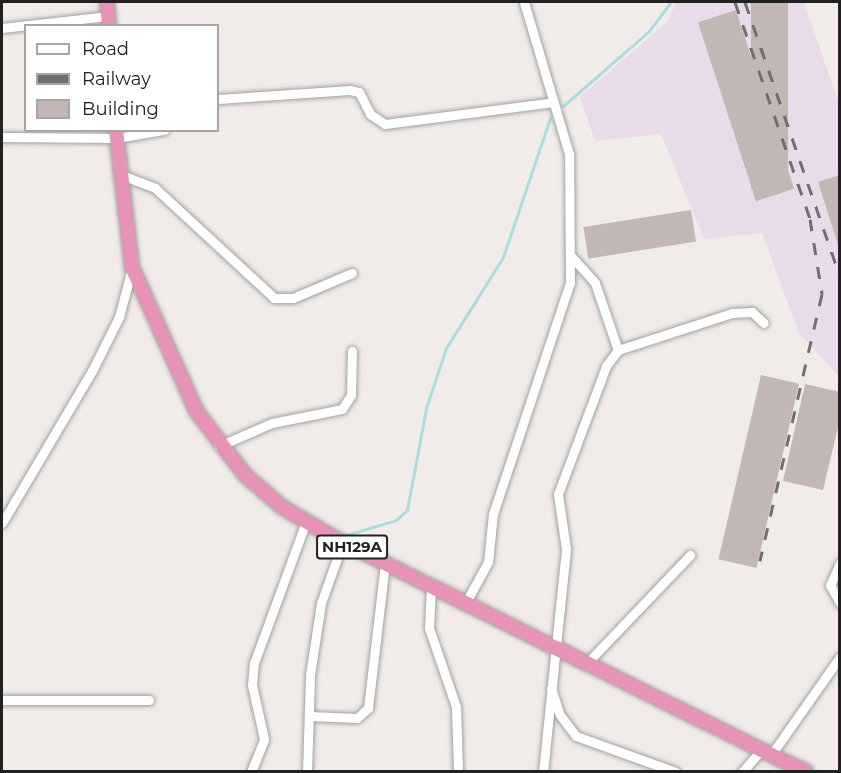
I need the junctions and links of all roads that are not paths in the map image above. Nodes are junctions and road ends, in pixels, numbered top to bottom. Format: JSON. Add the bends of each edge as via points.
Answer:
{"nodes":[{"id":1,"x":524,"y":2,"type":"edge"},
{"id":2,"x":108,"y":14,"type":"edge"},
{"id":3,"x":32,"y":24,"type":"edge"},
{"id":4,"x":24,"y":25,"type":"edge"},
{"id":5,"x":2,"y":28,"type":"edge"},
{"id":6,"x":219,"y":99,"type":"edge"},
{"id":7,"x":554,"y":102,"type":"junction"},
{"id":8,"x":140,"y":132,"type":"edge"},
{"id":9,"x":116,"y":134,"type":"edge"},
{"id":10,"x":2,"y":137,"type":"edge"},
{"id":11,"x":119,"y":174,"type":"junction"},
{"id":12,"x":571,"y":256,"type":"junction"},
{"id":13,"x":132,"y":267,"type":"junction"},
{"id":14,"x":352,"y":273,"type":"dead end"},
{"id":15,"x":764,"y":323,"type":"dead end"},
{"id":16,"x":618,"y":350,"type":"junction"},
{"id":17,"x":352,"y":351,"type":"dead end"},
{"id":18,"x":219,"y":446,"type":"junction"},
{"id":19,"x":306,"y":522,"type":"junction"},
{"id":20,"x":2,"y":523,"type":"edge"},
{"id":21,"x":342,"y":542,"type":"junction"},
{"id":22,"x":690,"y":555,"type":"dead end"},
{"id":23,"x":840,"y":563,"type":"edge"},
{"id":24,"x":385,"y":564,"type":"junction"},
{"id":25,"x":431,"y":588,"type":"junction"},
{"id":26,"x":840,"y":603,"type":"edge"},
{"id":27,"x":465,"y":604,"type":"junction"},
{"id":28,"x":552,"y":646,"type":"junction"},
{"id":29,"x":840,"y":657,"type":"edge"},
{"id":30,"x":586,"y":664,"type":"junction"},
{"id":31,"x":549,"y":683,"type":"junction"},
{"id":32,"x":2,"y":700,"type":"edge"},
{"id":33,"x":149,"y":700,"type":"dead end"},
{"id":34,"x":309,"y":716,"type":"junction"},
{"id":35,"x":766,"y":753,"type":"junction"},
{"id":36,"x":251,"y":771,"type":"edge"},
{"id":37,"x":308,"y":771,"type":"edge"},
{"id":38,"x":458,"y":771,"type":"edge"},
{"id":39,"x":543,"y":771,"type":"edge"},
{"id":40,"x":676,"y":771,"type":"edge"},
{"id":41,"x":742,"y":771,"type":"edge"},
{"id":42,"x":806,"y":771,"type":"edge"}],
"edges":[{"from":1,"to":7,"type":"street"},
{"from":2,"to":3,"type":"street"},
{"from":4,"to":5,"type":"street"},
{"from":6,"to":7,"type":"street","via":[[350,90],[364,98],[374,119],[385,124]]},
{"from":7,"to":12,"type":"street","via":[[569,154]]},
{"from":8,"to":9,"type":"street"},
{"from":9,"to":10,"type":"street"},
{"from":9,"to":11,"type":"highway","number":"NH129A"},
{"from":11,"to":13,"type":"highway","number":"NH129A"},
{"from":11,"to":14,"type":"street","via":[[155,188],[274,298],[293,298]]},
{"from":12,"to":16,"type":"street","via":[[595,283]]},
{"from":12,"to":27,"type":"street","via":[[567,298],[493,514],[488,562]]},
{"from":13,"to":18,"type":"highway","number":"NH129A","via":[[165,349]]},
{"from":13,"to":20,"type":"street","via":[[119,317],[92,371]]},
{"from":15,"to":16,"type":"street","via":[[752,312],[732,312]]},
{"from":16,"to":28,"type":"street","via":[[606,366],[558,494],[566,549]]},
{"from":17,"to":18,"type":"street","via":[[351,395],[342,409],[272,423]]},
{"from":18,"to":19,"type":"highway","number":"NH129A","via":[[262,490]]},
{"from":19,"to":21,"type":"highway","number":"NH129A"},
{"from":19,"to":36,"type":"street","via":[[254,663],[252,685],[264,739]]},
{"from":21,"to":24,"type":"highway","number":"NH129A"},
{"from":21,"to":34,"type":"street","via":[[321,603]]},
{"from":22,"to":30,"type":"street"},
{"from":23,"to":26,"type":"street","via":[[830,585]]},
{"from":24,"to":25,"type":"highway","number":"NH129A"},
{"from":24,"to":34,"type":"street","via":[[368,708],[357,718]]},
{"from":25,"to":27,"type":"highway","number":"NH129A"},
{"from":25,"to":38,"type":"street","via":[[429,628],[456,707]]},
{"from":27,"to":28,"type":"highway","number":"NH129A"},
{"from":28,"to":30,"type":"highway","number":"NH129A"},
{"from":28,"to":31,"type":"street"},
{"from":29,"to":35,"type":"street"},
{"from":30,"to":35,"type":"highway","number":"NH129A"},
{"from":31,"to":39,"type":"street"},
{"from":31,"to":40,"type":"street","via":[[560,715],[576,736]]},
{"from":32,"to":33,"type":"street"},
{"from":34,"to":37,"type":"street"},
{"from":35,"to":41,"type":"street"},
{"from":35,"to":42,"type":"highway","number":"NH129A"}]}
